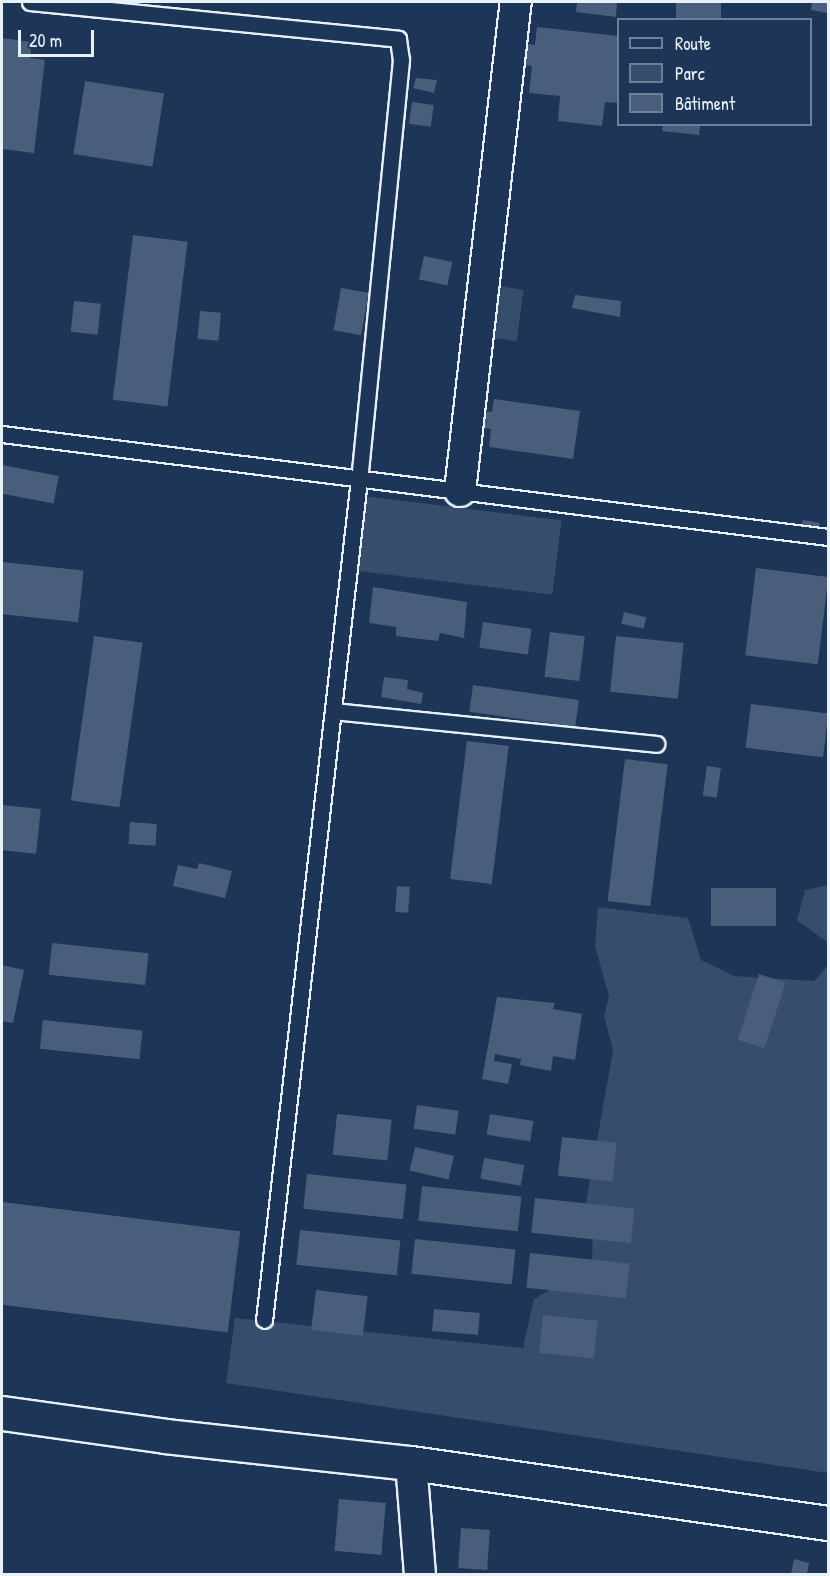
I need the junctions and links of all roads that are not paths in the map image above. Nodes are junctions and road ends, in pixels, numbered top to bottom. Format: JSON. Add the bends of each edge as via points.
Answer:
{"nodes":[{"id":1,"x":30,"y":2,"type":"edge"},
{"id":2,"x":516,"y":2,"type":"edge"},
{"id":3,"x":2,"y":434,"type":"edge"},
{"id":4,"x":359,"y":479,"type":"junction"},
{"id":5,"x":460,"y":491,"type":"junction"},
{"id":6,"x":828,"y":537,"type":"edge"},
{"id":7,"x":333,"y":711,"type":"junction"},
{"id":8,"x":656,"y":744,"type":"dead end"},
{"id":9,"x":264,"y":1320,"type":"dead end"},
{"id":10,"x":2,"y":1413,"type":"edge"},
{"id":11,"x":411,"y":1463,"type":"junction"},
{"id":12,"x":828,"y":1523,"type":"edge"},
{"id":13,"x":420,"y":1575,"type":"edge"}],
"edges":[{"from":1,"to":4,"type":"lane","via":[[398,39],[401,60]]},
{"from":2,"to":5,"type":"street"},
{"from":3,"to":4,"type":"lane"},
{"from":4,"to":5,"type":"lane"},
{"from":4,"to":7,"type":"lane"},
{"from":5,"to":6,"type":"lane"},
{"from":7,"to":8,"type":"lane"},
{"from":7,"to":9,"type":"lane"},
{"from":10,"to":11,"type":"main road","via":[[165,1436]]},
{"from":11,"to":12,"type":"main road"},
{"from":11,"to":13,"type":"street"}]}
